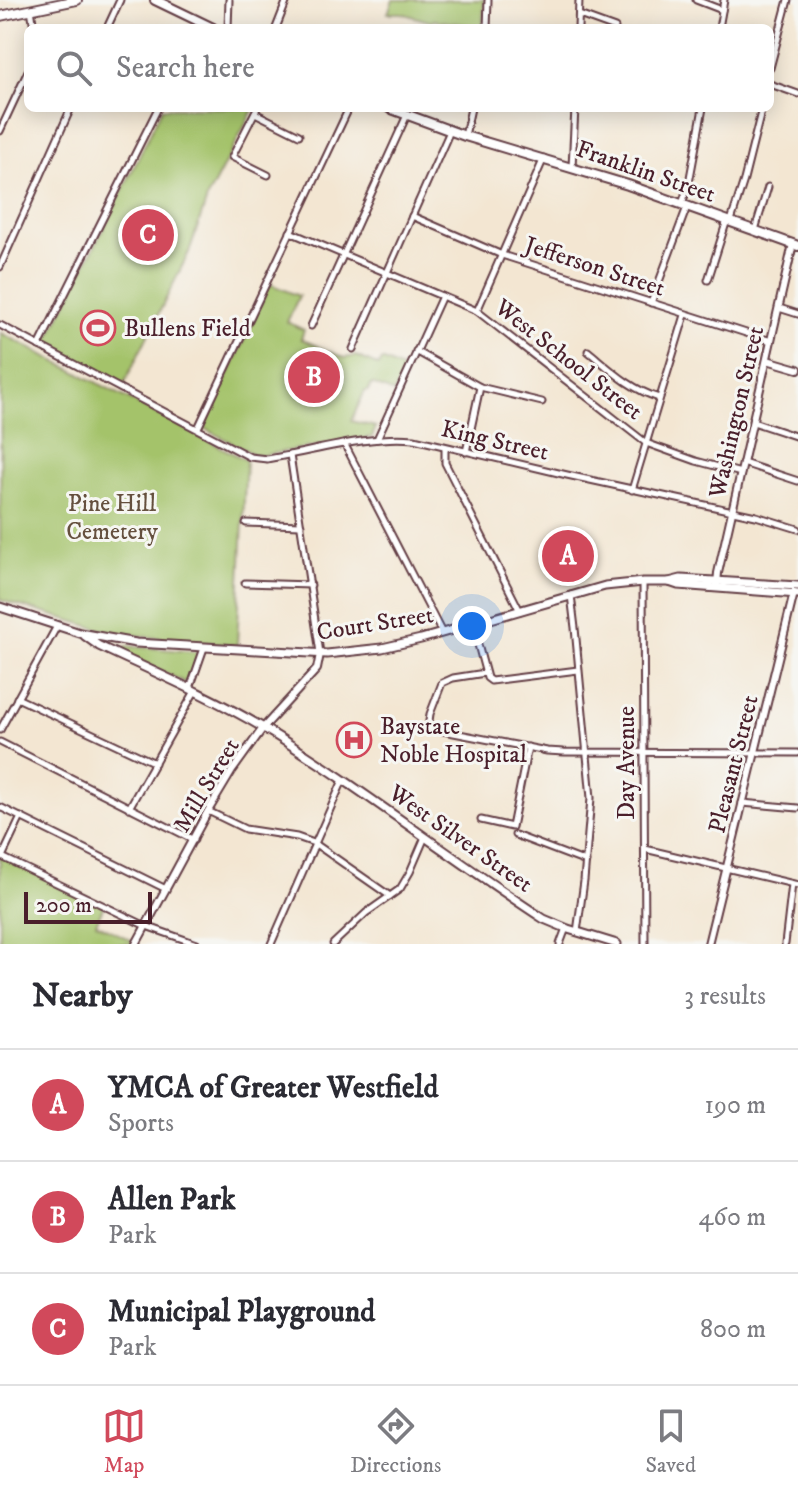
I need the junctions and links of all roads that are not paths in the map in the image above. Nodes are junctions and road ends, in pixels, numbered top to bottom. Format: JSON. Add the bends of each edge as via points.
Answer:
{"nodes":[{"id":1,"x":77,"y":0,"type":"edge"},
{"id":2,"x":120,"y":0,"type":"edge"},
{"id":3,"x":155,"y":0,"type":"edge"},
{"id":4,"x":229,"y":0,"type":"edge"},
{"id":5,"x":287,"y":0,"type":"edge"},
{"id":6,"x":488,"y":0,"type":"edge"},
{"id":7,"x":579,"y":0,"type":"edge"},
{"id":8,"x":696,"y":0,"type":"edge"},
{"id":9,"x":724,"y":0,"type":"edge"},
{"id":10,"x":788,"y":0,"type":"edge"},
{"id":11,"x":48,"y":3,"type":"edge"},
{"id":12,"x":31,"y":9,"type":"junction"},
{"id":13,"x":722,"y":10,"type":"junction"},
{"id":14,"x":579,"y":15,"type":"junction"},
{"id":15,"x":0,"y":16,"type":"edge"},
{"id":16,"x":33,"y":24,"type":"edge"},
{"id":17,"x":109,"y":24,"type":"edge"},
{"id":18,"x":198,"y":24,"type":"edge"},
{"id":19,"x":228,"y":24,"type":"edge"},
{"id":20,"x":278,"y":24,"type":"edge"},
{"id":21,"x":487,"y":24,"type":"edge"},
{"id":22,"x":578,"y":24,"type":"edge"},
{"id":23,"x":604,"y":24,"type":"edge"},
{"id":24,"x":720,"y":24,"type":"edge"},
{"id":25,"x":774,"y":53,"type":"edge"},
{"id":26,"x":24,"y":80,"type":"edge"},
{"id":27,"x":774,"y":85,"type":"edge"},
{"id":28,"x":798,"y":94,"type":"edge"},
{"id":29,"x":69,"y":112,"type":"edge"},
{"id":30,"x":156,"y":112,"type":"edge"},
{"id":31,"x":255,"y":112,"type":"edge"},
{"id":32,"x":259,"y":112,"type":"edge"},
{"id":33,"x":347,"y":112,"type":"edge"},
{"id":34,"x":399,"y":112,"type":"edge"},
{"id":35,"x":470,"y":112,"type":"edge"},
{"id":36,"x":575,"y":112,"type":"edge"},
{"id":37,"x":702,"y":112,"type":"edge"},
{"id":38,"x":761,"y":112,"type":"edge"},
{"id":39,"x":407,"y":115,"type":"junction"},
{"id":40,"x":0,"y":131,"type":"edge"},
{"id":41,"x":450,"y":131,"type":"junction"},
{"id":42,"x":299,"y":135,"type":"dead end"},
{"id":43,"x":465,"y":136,"type":"junction"},
{"id":44,"x":544,"y":158,"type":"junction"},
{"id":45,"x":572,"y":167,"type":"junction"},
{"id":46,"x":268,"y":175,"type":"dead end"},
{"id":47,"x":768,"y":187,"type":"dead end"},
{"id":48,"x":685,"y":205,"type":"junction"},
{"id":49,"x":412,"y":216,"type":"junction"},
{"id":50,"x":729,"y":220,"type":"junction"},
{"id":51,"x":755,"y":230,"type":"junction"},
{"id":52,"x":290,"y":232,"type":"junction"},
{"id":53,"x":796,"y":245,"type":"edge"},
{"id":54,"x":343,"y":254,"type":"junction"},
{"id":55,"x":502,"y":255,"type":"junction"},
{"id":56,"x":0,"y":267,"type":"edge"},
{"id":57,"x":387,"y":273,"type":"junction"},
{"id":58,"x":708,"y":280,"type":"dead end"},
{"id":59,"x":442,"y":296,"type":"junction"},
{"id":60,"x":651,"y":303,"type":"junction"},
{"id":61,"x":779,"y":308,"type":"junction"},
{"id":62,"x":477,"y":311,"type":"junction"},
{"id":63,"x":685,"y":314,"type":"junction"},
{"id":64,"x":798,"y":314,"type":"edge"},
{"id":65,"x":0,"y":325,"type":"edge"},
{"id":66,"x":311,"y":326,"type":"dead end"},
{"id":67,"x":771,"y":341,"type":"junction"},
{"id":68,"x":39,"y":346,"type":"junction"},
{"id":69,"x":353,"y":349,"type":"dead end"},
{"id":70,"x":416,"y":351,"type":"junction"},
{"id":71,"x":588,"y":351,"type":"dead end"},
{"id":72,"x":767,"y":360,"type":"junction"},
{"id":73,"x":798,"y":369,"type":"edge"},
{"id":74,"x":480,"y":387,"type":"junction"},
{"id":75,"x":659,"y":398,"type":"junction"},
{"id":76,"x":542,"y":402,"type":"dead end"},
{"id":77,"x":753,"y":422,"type":"junction"},
{"id":78,"x":198,"y":428,"type":"junction"},
{"id":79,"x":798,"y":437,"type":"edge"},
{"id":80,"x":377,"y":439,"type":"junction"},
{"id":81,"x":646,"y":443,"type":"junction"},
{"id":82,"x":345,"y":445,"type":"junction"},
{"id":83,"x":445,"y":447,"type":"junction"},
{"id":84,"x":466,"y":452,"type":"junction"},
{"id":85,"x":290,"y":455,"type":"junction"},
{"id":86,"x":743,"y":463,"type":"junction"},
{"id":87,"x":741,"y":473,"type":"junction"},
{"id":88,"x":798,"y":481,"type":"edge"},
{"id":89,"x":632,"y":490,"type":"junction"},
{"id":90,"x":732,"y":511,"type":"junction"},
{"id":91,"x":246,"y":523,"type":"dead end"},
{"id":92,"x":301,"y":525,"type":"junction"},
{"id":93,"x":798,"y":529,"type":"edge"},
{"id":94,"x":643,"y":582,"type":"junction"},
{"id":95,"x":245,"y":583,"type":"dead end"},
{"id":96,"x":717,"y":584,"type":"junction"},
{"id":97,"x":311,"y":585,"type":"junction"},
{"id":98,"x":796,"y":590,"type":"edge"},
{"id":99,"x":571,"y":595,"type":"junction"},
{"id":100,"x":0,"y":607,"type":"edge"},
{"id":101,"x":521,"y":611,"type":"junction"},
{"id":102,"x":57,"y":626,"type":"junction"},
{"id":103,"x":473,"y":626,"type":"junction"},
{"id":104,"x":80,"y":633,"type":"junction"},
{"id":105,"x":443,"y":634,"type":"junction"},
{"id":106,"x":121,"y":640,"type":"junction"},
{"id":107,"x":204,"y":648,"type":"junction"},
{"id":108,"x":320,"y":654,"type":"junction"},
{"id":109,"x":123,"y":657,"type":"junction"},
{"id":110,"x":578,"y":669,"type":"junction"},
{"id":111,"x":485,"y":673,"type":"junction"},
{"id":112,"x":193,"y":689,"type":"junction"},
{"id":113,"x":17,"y":698,"type":"junction"},
{"id":114,"x":263,"y":728,"type":"junction"},
{"id":115,"x":0,"y":730,"type":"edge"},
{"id":116,"x":0,"y":742,"type":"edge"},
{"id":117,"x":528,"y":747,"type":"junction"},
{"id":118,"x":586,"y":752,"type":"junction"},
{"id":119,"x":644,"y":753,"type":"junction"},
{"id":120,"x":798,"y":753,"type":"edge"},
{"id":121,"x":754,"y":754,"type":"junction"},
{"id":122,"x":155,"y":763,"type":"junction"},
{"id":123,"x":343,"y":780,"type":"junction"},
{"id":124,"x":742,"y":803,"type":"junction"},
{"id":125,"x":0,"y":807,"type":"edge"},
{"id":126,"x":129,"y":808,"type":"junction"},
{"id":127,"x":798,"y":808,"type":"edge"},
{"id":128,"x":208,"y":811,"type":"junction"},
{"id":129,"x":21,"y":817,"type":"junction"},
{"id":130,"x":481,"y":820,"type":"dead end"},
{"id":131,"x":515,"y":835,"type":"dead end"},
{"id":132,"x":425,"y":837,"type":"junction"},
{"id":133,"x":194,"y":840,"type":"junction"},
{"id":134,"x":314,"y":843,"type":"junction"},
{"id":135,"x":645,"y":849,"type":"junction"},
{"id":136,"x":1,"y":856,"type":"edge"},
{"id":137,"x":586,"y":862,"type":"junction"},
{"id":138,"x":726,"y":868,"type":"junction"},
{"id":139,"x":795,"y":885,"type":"edge"},
{"id":140,"x":166,"y":889,"type":"junction"},
{"id":141,"x":390,"y":896,"type":"junction"},
{"id":142,"x":146,"y":926,"type":"junction"},
{"id":143,"x":566,"y":928,"type":"junction"},
{"id":144,"x":577,"y":932,"type":"junction"},
{"id":145,"x":136,"y":944,"type":"edge"},
{"id":146,"x":197,"y":944,"type":"edge"},
{"id":147,"x":271,"y":944,"type":"edge"},
{"id":148,"x":333,"y":944,"type":"edge"},
{"id":149,"x":560,"y":944,"type":"edge"},
{"id":150,"x":614,"y":944,"type":"edge"},
{"id":151,"x":645,"y":944,"type":"edge"},
{"id":152,"x":708,"y":944,"type":"edge"},
{"id":153,"x":785,"y":944,"type":"edge"}],
"edges":[{"from":1,"to":11,"type":"main road"},
{"from":2,"to":17,"type":"street"},
{"from":3,"to":18,"type":"main road"},
{"from":4,"to":19,"type":"street"},
{"from":5,"to":20,"type":"street"},
{"from":6,"to":21,"type":"street"},
{"from":7,"to":14,"type":"street"},
{"from":8,"to":13,"type":"street"},
{"from":9,"to":13,"type":"street"},
{"from":10,"to":25,"type":"street"},
{"from":11,"to":12,"type":"main road"},
{"from":12,"to":15,"type":"main road"},
{"from":12,"to":16,"type":"street"},
{"from":13,"to":24,"type":"street"},
{"from":14,"to":22,"type":"street"},
{"from":14,"to":23,"type":"street"},
{"from":26,"to":40,"type":"street"},
{"from":27,"to":28,"type":"street"},
{"from":29,"to":56,"type":"street"},
{"from":30,"to":68,"type":"street"},
{"from":31,"to":46,"type":"street","via":[[232,157]]},
{"from":32,"to":42,"type":"street"},
{"from":33,"to":52,"type":"street"},
{"from":34,"to":39,"type":"main road","name":"Franklin Street"},
{"from":35,"to":43,"type":"street"},
{"from":36,"to":45,"type":"street"},
{"from":37,"to":48,"type":"street"},
{"from":38,"to":50,"type":"street"},
{"from":39,"to":41,"type":"main road","name":"Franklin Street"},
{"from":39,"to":54,"type":"street"},
{"from":41,"to":43,"type":"main road","name":"Franklin Street"},
{"from":41,"to":49,"type":"street"},
{"from":43,"to":44,"type":"main road","name":"Franklin Street"},
{"from":44,"to":45,"type":"main road","name":"Franklin Street"},
{"from":44,"to":55,"type":"street"},
{"from":45,"to":48,"type":"main road","name":"Franklin Street"},
{"from":47,"to":51,"type":"street"},
{"from":48,"to":50,"type":"main road","name":"Franklin Street"},
{"from":48,"to":60,"type":"street"},
{"from":49,"to":55,"type":"street","name":"Jefferson Street"},
{"from":49,"to":57,"type":"street"},
{"from":50,"to":51,"type":"main road","name":"Franklin Street"},
{"from":50,"to":58,"type":"street"},
{"from":51,"to":53,"type":"main road","name":"Franklin Street"},
{"from":52,"to":54,"type":"street","name":"West School Street"},
{"from":52,"to":78,"type":"street"},
{"from":53,"to":61,"type":"street","name":"Washington Street"},
{"from":54,"to":57,"type":"street","name":"West School Street"},
{"from":54,"to":66,"type":"street"},
{"from":55,"to":60,"type":"street","name":"Jefferson Street"},
{"from":55,"to":62,"type":"street"},
{"from":57,"to":59,"type":"street","name":"West School Street"},
{"from":57,"to":69,"type":"street"},
{"from":59,"to":62,"type":"street","name":"West School Street"},
{"from":59,"to":70,"type":"street"},
{"from":60,"to":63,"type":"street","name":"Jefferson Street"},
{"from":61,"to":64,"type":"street"},
{"from":61,"to":67,"type":"street","name":"Washington Street"},
{"from":62,"to":81,"type":"street","name":"West School Street"},
{"from":63,"to":67,"type":"street","name":"Jefferson Street"},
{"from":63,"to":75,"type":"street"},
{"from":65,"to":68,"type":"street"},
{"from":67,"to":72,"type":"street","name":"Washington Street"},
{"from":68,"to":78,"type":"street"},
{"from":70,"to":74,"type":"street"},
{"from":70,"to":80,"type":"street"},
{"from":71,"to":75,"type":"street","via":[[626,384]]},
{"from":72,"to":73,"type":"street"},
{"from":72,"to":77,"type":"street","name":"Washington Street"},
{"from":74,"to":76,"type":"street"},
{"from":74,"to":84,"type":"street"},
{"from":75,"to":81,"type":"street"},
{"from":77,"to":79,"type":"street"},
{"from":77,"to":86,"type":"street","name":"Washington Street"},
{"from":78,"to":85,"type":"street","name":"King Street","via":[[248,455]]},
{"from":80,"to":82,"type":"street","name":"King Street"},
{"from":80,"to":83,"type":"street","name":"King Street","via":[[414,439]]},
{"from":81,"to":87,"type":"street","name":"West School Street"},
{"from":81,"to":89,"type":"street"},
{"from":82,"to":85,"type":"street","name":"King Street"},
{"from":82,"to":105,"type":"street"},
{"from":83,"to":84,"type":"street","name":"King Street"},
{"from":83,"to":101,"type":"street","via":[[445,463]]},
{"from":84,"to":89,"type":"street","name":"King Street"},
{"from":85,"to":92,"type":"street"},
{"from":86,"to":87,"type":"street","name":"Washington Street"},
{"from":86,"to":88,"type":"street"},
{"from":87,"to":90,"type":"street","name":"Washington Street"},
{"from":89,"to":90,"type":"street","name":"King Street"},
{"from":90,"to":93,"type":"street","name":"King Street"},
{"from":90,"to":96,"type":"street","name":"Washington Street"},
{"from":91,"to":92,"type":"street"},
{"from":92,"to":97,"type":"street"},
{"from":94,"to":96,"type":"main road","name":"Court Street"},
{"from":94,"to":99,"type":"main road","name":"Court Street"},
{"from":94,"to":119,"type":"street","name":"Day Avenue"},
{"from":95,"to":97,"type":"street"},
{"from":96,"to":98,"type":"main road","name":"Court Street"},
{"from":97,"to":108,"type":"street"},
{"from":98,"to":121,"type":"street","name":"Pleasant Street"},
{"from":99,"to":101,"type":"main road","name":"Court Street"},
{"from":99,"to":110,"type":"street"},
{"from":100,"to":102,"type":"main road"},
{"from":101,"to":103,"type":"main road","name":"Court Street"},
{"from":102,"to":104,"type":"main road"},
{"from":102,"to":113,"type":"street"},
{"from":103,"to":105,"type":"main road","name":"Court Street"},
{"from":103,"to":111,"type":"street"},
{"from":104,"to":106,"type":"main road","name":"Court Street"},
{"from":104,"to":109,"type":"main road","name":"West Silver Street"},
{"from":105,"to":108,"type":"main road","name":"Court Street","via":[[382,648]]},
{"from":106,"to":107,"type":"main road","name":"Court Street"},
{"from":106,"to":109,"type":"street"},
{"from":107,"to":108,"type":"main road","name":"Court Street"},
{"from":107,"to":112,"type":"street"},
{"from":108,"to":114,"type":"street","name":"Mill Street","via":[[317,669]]},
{"from":109,"to":112,"type":"main road","name":"West Silver Street"},
{"from":110,"to":111,"type":"street","via":[[491,681]]},
{"from":110,"to":118,"type":"street"},
{"from":111,"to":117,"type":"street","via":[[444,681],[428,728]]},
{"from":112,"to":114,"type":"main road","name":"West Silver Street"},
{"from":112,"to":122,"type":"street"},
{"from":113,"to":115,"type":"street"},
{"from":113,"to":122,"type":"street"},
{"from":114,"to":123,"type":"main road","name":"West Silver Street"},
{"from":114,"to":128,"type":"street","name":"Mill Street"},
{"from":116,"to":126,"type":"street"},
{"from":117,"to":118,"type":"street"},
{"from":117,"to":130,"type":"street","via":[[512,827]]},
{"from":118,"to":119,"type":"street"},
{"from":118,"to":137,"type":"street","via":[[591,798]]},
{"from":119,"to":121,"type":"street"},
{"from":119,"to":135,"type":"street","name":"Day Avenue"},
{"from":120,"to":121,"type":"street"},
{"from":121,"to":124,"type":"street","name":"Pleasant Street"},
{"from":122,"to":126,"type":"street"},
{"from":123,"to":132,"type":"main road","name":"West Silver Street"},
{"from":123,"to":134,"type":"street"},
{"from":124,"to":127,"type":"street"},
{"from":124,"to":138,"type":"street","name":"Pleasant Street"},
{"from":125,"to":129,"type":"street"},
{"from":126,"to":133,"type":"street"},
{"from":128,"to":133,"type":"street","name":"Mill Street"},
{"from":128,"to":134,"type":"street","via":[[245,829]]},
{"from":129,"to":136,"type":"street"},
{"from":129,"to":140,"type":"street"},
{"from":131,"to":137,"type":"street"},
{"from":132,"to":141,"type":"street","via":[[400,889]]},
{"from":132,"to":143,"type":"main road","name":"West Silver Street","via":[[544,919]]},
{"from":133,"to":140,"type":"street","name":"Mill Street"},
{"from":134,"to":141,"type":"street"},
{"from":134,"to":147,"type":"street"},
{"from":135,"to":138,"type":"street"},
{"from":135,"to":151,"type":"street","name":"Day Avenue"},
{"from":136,"to":142,"type":"street"},
{"from":137,"to":144,"type":"street"},
{"from":138,"to":139,"type":"street"},
{"from":138,"to":152,"type":"street","name":"Pleasant Street"},
{"from":139,"to":153,"type":"street"},
{"from":140,"to":142,"type":"street","name":"Mill Street"},
{"from":141,"to":148,"type":"street"},
{"from":142,"to":145,"type":"street","name":"Mill Street"},
{"from":142,"to":146,"type":"street"},
{"from":143,"to":144,"type":"main road","name":"West Silver Street"},
{"from":143,"to":149,"type":"street"},
{"from":144,"to":150,"type":"main road","name":"West Silver Street"}]}
